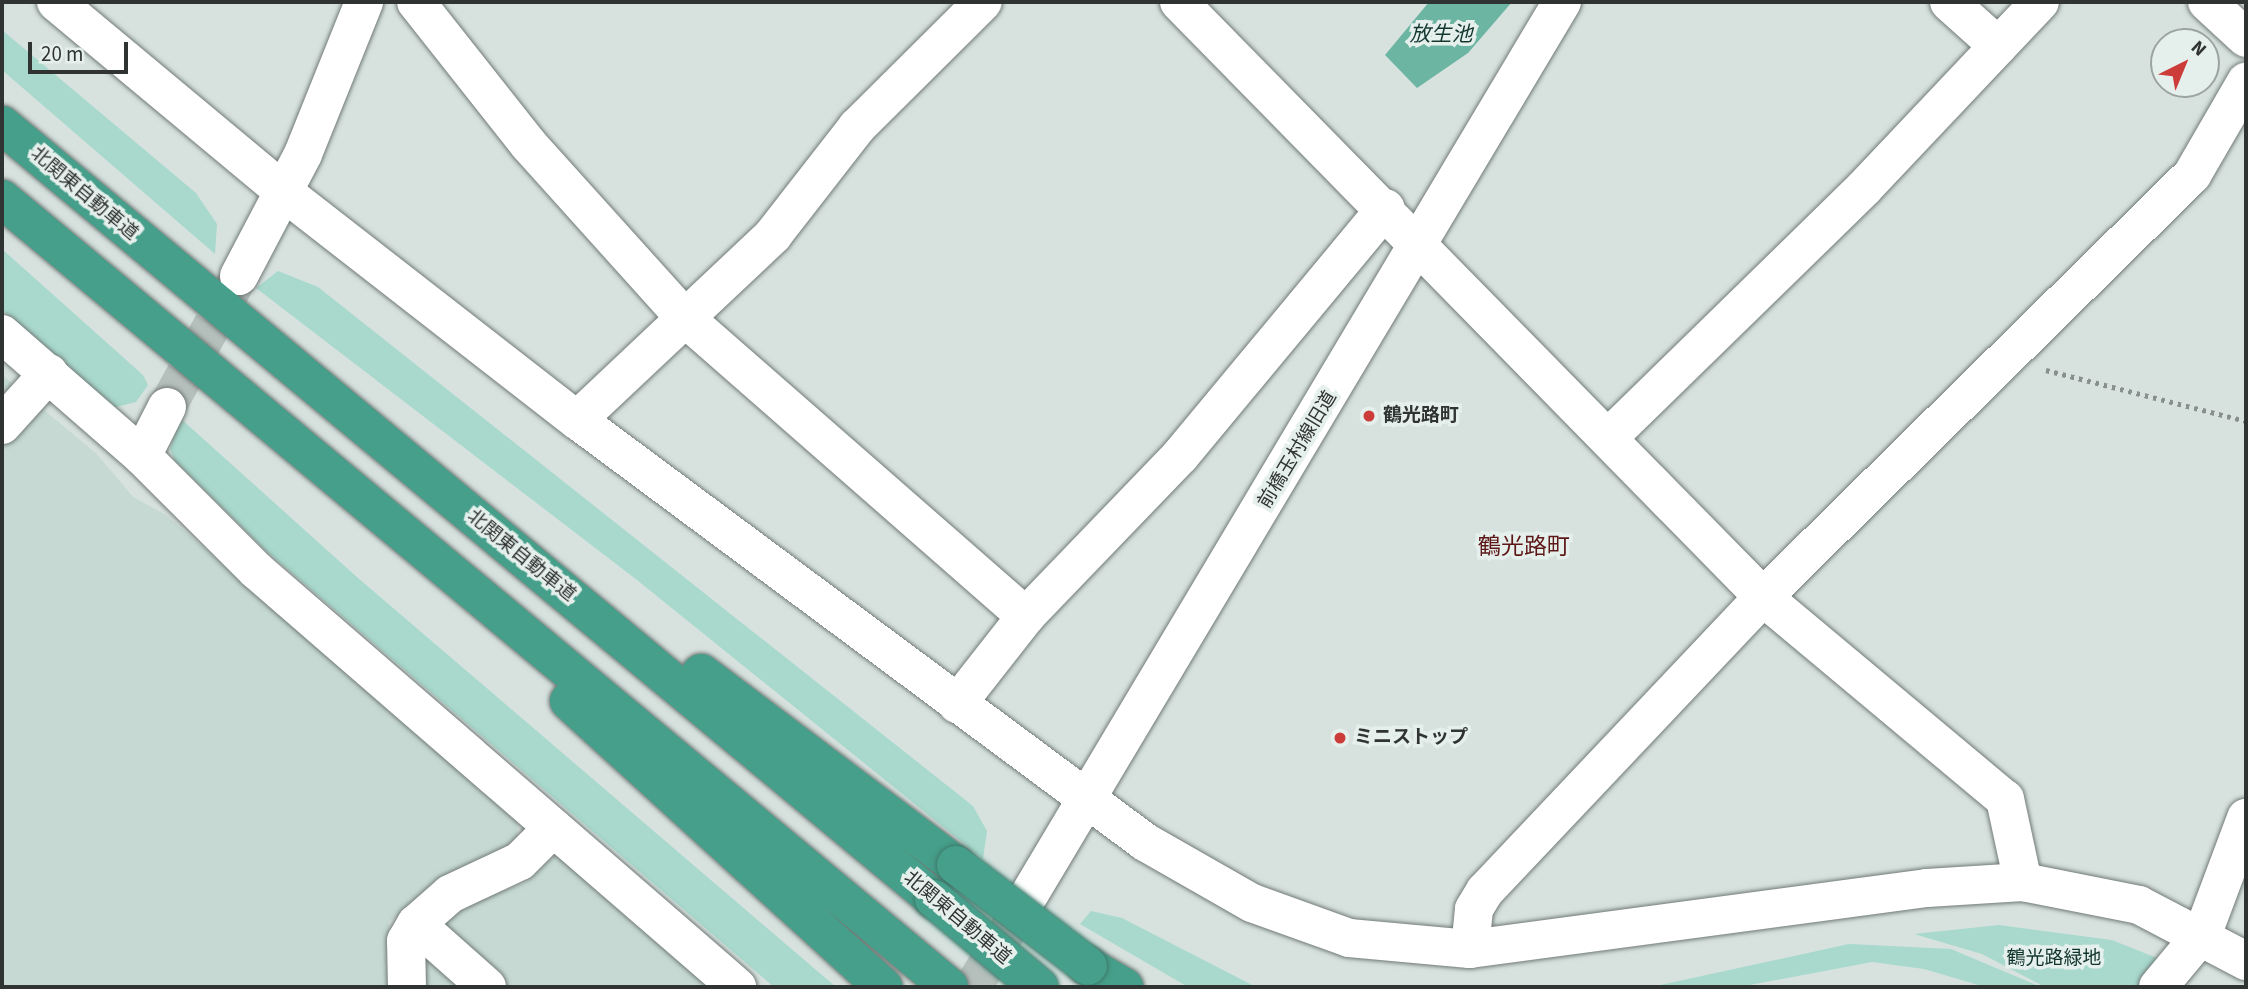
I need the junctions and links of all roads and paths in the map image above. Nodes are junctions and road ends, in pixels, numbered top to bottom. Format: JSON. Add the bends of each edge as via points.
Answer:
{"nodes":[{"id":1,"x":56,"y":2,"type":"edge"},
{"id":2,"x":364,"y":2,"type":"edge"},
{"id":3,"x":416,"y":2,"type":"edge"},
{"id":4,"x":983,"y":2,"type":"edge"},
{"id":5,"x":1179,"y":2,"type":"edge"},
{"id":6,"x":1562,"y":2,"type":"edge"},
{"id":7,"x":1949,"y":2,"type":"edge"},
{"id":8,"x":2039,"y":2,"type":"edge"},
{"id":9,"x":2207,"y":2,"type":"edge"},
{"id":10,"x":2246,"y":38,"type":"edge"},
{"id":11,"x":1998,"y":46,"type":"junction"},
{"id":12,"x":2246,"y":82,"type":"edge"},
{"id":13,"x":2,"y":125,"type":"edge"},
{"id":14,"x":285,"y":193,"type":"junction"},
{"id":15,"x":2,"y":199,"type":"edge"},
{"id":16,"x":1386,"y":208,"type":"junction"},
{"id":17,"x":1422,"y":243,"type":"junction"},
{"id":18,"x":239,"y":276,"type":"tunnel mouth"},
{"id":19,"x":685,"y":318,"type":"junction"},
{"id":20,"x":2,"y":334,"type":"edge"},
{"id":21,"x":2004,"y":360,"type":"junction"},
{"id":22,"x":49,"y":373,"type":"junction"},
{"id":23,"x":328,"y":397,"type":"junction"},
{"id":24,"x":167,"y":407,"type":"tunnel mouth"},
{"id":25,"x":577,"y":419,"type":"junction"},
{"id":26,"x":2246,"y":421,"type":"edge"},
{"id":27,"x":2,"y":425,"type":"edge"},
{"id":28,"x":1608,"y":438,"type":"junction"},
{"id":29,"x":142,"y":456,"type":"junction"},
{"id":30,"x":340,"y":481,"type":"junction"},
{"id":31,"x":1763,"y":597,"type":"junction"},
{"id":32,"x":1026,"y":616,"type":"junction"},
{"id":33,"x":957,"y":704,"type":"junction"},
{"id":34,"x":1089,"y":800,"type":"junction"},
{"id":35,"x":2246,"y":818,"type":"edge"},
{"id":36,"x":554,"y":828,"type":"junction"},
{"id":37,"x":2023,"y":882,"type":"junction"},
{"id":38,"x":1029,"y":895,"type":"tunnel mouth"},
{"id":39,"x":416,"y":924,"type":"junction"},
{"id":40,"x":2203,"y":933,"type":"junction"},
{"id":41,"x":1470,"y":949,"type":"junction"},
{"id":42,"x":2246,"y":961,"type":"edge"},
{"id":43,"x":881,"y":985,"type":"edge"},
{"id":44,"x":407,"y":987,"type":"edge"},
{"id":45,"x":487,"y":987,"type":"edge"},
{"id":46,"x":737,"y":987,"type":"edge"},
{"id":47,"x":948,"y":987,"type":"edge"},
{"id":48,"x":1039,"y":987,"type":"edge"},
{"id":49,"x":1124,"y":987,"type":"edge"},
{"id":50,"x":2158,"y":987,"type":"edge"}],
"edges":[{"from":1,"to":14,"type":"street"},
{"from":2,"to":14,"type":"street"},
{"from":3,"to":19,"type":"street","via":[[529,145]]},
{"from":4,"to":19,"type":"street","via":[[857,127],[774,235]]},
{"from":5,"to":16,"type":"street"},
{"from":6,"to":17,"type":"street","name":"前橋玉村線旧道"},
{"from":7,"to":11,"type":"street"},
{"from":8,"to":11,"type":"street"},
{"from":9,"to":10,"type":"street"},
{"from":11,"to":28,"type":"street","via":[[1864,188]]},
{"from":12,"to":21,"type":"street","via":[[2192,175]]},
{"from":13,"to":23,"type":"highway","name":"北関東自動車道"},
{"from":14,"to":18,"type":"street"},
{"from":14,"to":25,"type":"street"},
{"from":15,"to":30,"type":"highway"},
{"from":16,"to":17,"type":"street"},
{"from":16,"to":32,"type":"street","via":[[1180,456]]},
{"from":17,"to":28,"type":"street"},
{"from":17,"to":34,"type":"street","name":"前橋玉村線旧道"},
{"from":19,"to":25,"type":"street"},
{"from":19,"to":32,"type":"street"},
{"from":20,"to":22,"type":"street"},
{"from":21,"to":26,"type":"path"},
{"from":21,"to":31,"type":"street"},
{"from":22,"to":27,"type":"street"},
{"from":22,"to":29,"type":"street"},
{"from":23,"to":48,"type":"highway","name":"北関東自動車道","bridge":true},
{"from":23,"to":49,"type":"highway","bridge":true,"via":[[1088,965]]},
{"from":24,"to":29,"type":"street"},
{"from":25,"to":33,"type":"street"},
{"from":28,"to":31,"type":"street"},
{"from":29,"to":36,"type":"street","via":[[256,570]]},
{"from":30,"to":43,"type":"highway","via":[[683,811]]},
{"from":30,"to":47,"type":"highway"},
{"from":31,"to":37,"type":"street","via":[[2005,799]]},
{"from":31,"to":41,"type":"street","via":[[1485,891],[1474,909]]},
{"from":32,"to":33,"type":"street"},
{"from":33,"to":34,"type":"street"},
{"from":34,"to":38,"type":"street","name":"前橋玉村線旧道"},
{"from":34,"to":41,"type":"street","via":[[1200,875],[1303,924],[1349,938]]},
{"from":35,"to":40,"type":"street"},
{"from":36,"to":39,"type":"street","via":[[520,861],[450,894]]},
{"from":36,"to":46,"type":"street"},
{"from":37,"to":40,"type":"street","via":[[2139,905]]},
{"from":37,"to":41,"type":"street","via":[[1927,888]]},
{"from":39,"to":44,"type":"street","via":[[406,941]]},
{"from":39,"to":45,"type":"street"},
{"from":40,"to":42,"type":"street"},
{"from":40,"to":50,"type":"street"}]}
